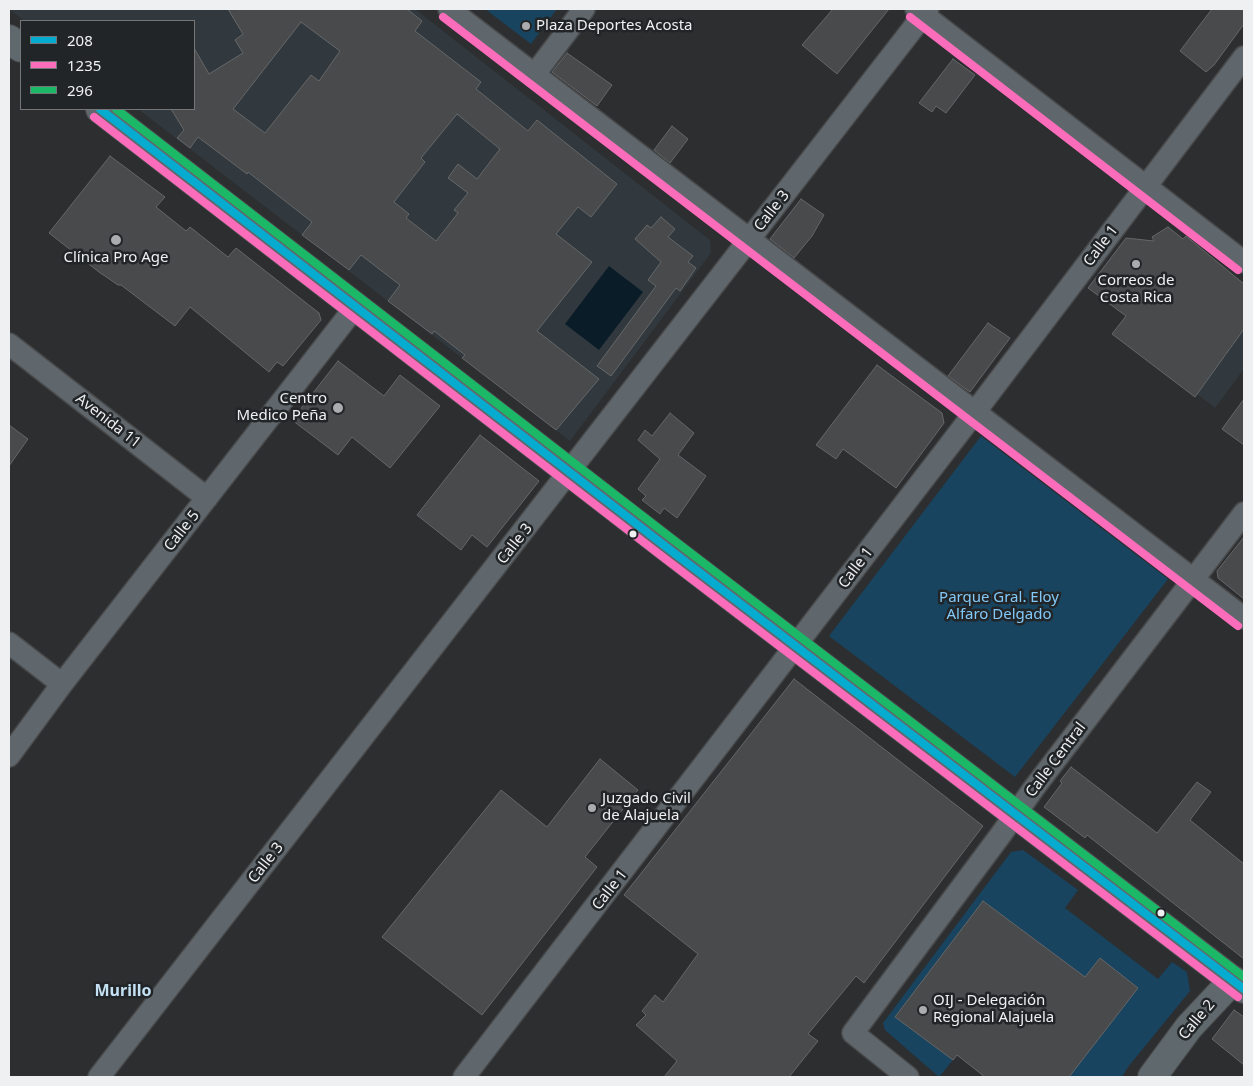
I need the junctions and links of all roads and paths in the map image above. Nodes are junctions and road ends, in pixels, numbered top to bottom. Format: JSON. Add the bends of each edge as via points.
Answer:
{"nodes":[{"id":1,"x":449,"y":9,"type":"edge"},
{"id":2,"x":584,"y":9,"type":"edge"},
{"id":3,"x":923,"y":11,"type":"edge"},
{"id":4,"x":9,"y":39,"type":"edge"},
{"id":5,"x":20,"y":47,"type":"edge"},
{"id":6,"x":1244,"y":57,"type":"edge"},
{"id":7,"x":534,"y":75,"type":"junction"},
{"id":8,"x":101,"y":110,"type":"edge"},
{"id":9,"x":1146,"y":188,"type":"junction"},
{"id":10,"x":750,"y":239,"type":"junction"},
{"id":11,"x":1244,"y":262,"type":"edge"},
{"id":12,"x":356,"y":306,"type":"junction"},
{"id":13,"x":9,"y":344,"type":"edge"},
{"id":14,"x":975,"y":412,"type":"junction"},
{"id":15,"x":570,"y":473,"type":"junction"},
{"id":16,"x":207,"y":498,"type":"junction"},
{"id":17,"x":1244,"y":512,"type":"edge"},
{"id":18,"x":1193,"y":579,"type":"junction"},
{"id":19,"x":1244,"y":618,"type":"edge"},
{"id":20,"x":9,"y":643,"type":"edge"},
{"id":21,"x":796,"y":646,"type":"junction"},
{"id":22,"x":62,"y":684,"type":"junction"},
{"id":23,"x":9,"y":756,"type":"edge"},
{"id":24,"x":1015,"y":815,"type":"junction"},
{"id":25,"x":1240,"y":978,"type":"edge"},
{"id":26,"x":99,"y":1077,"type":"edge"},
{"id":27,"x":464,"y":1077,"type":"edge"},
{"id":28,"x":908,"y":1077,"type":"edge"},
{"id":29,"x":1152,"y":1077,"type":"edge"}],
"edges":[{"from":1,"to":7,"type":"street"},
{"from":2,"to":7,"type":"street"},
{"from":3,"to":9,"type":"street"},
{"from":3,"to":10,"type":"street","name":"Calle 3"},
{"from":4,"to":5,"type":"main road"},
{"from":6,"to":9,"type":"street","name":"Calle 1"},
{"from":7,"to":10,"type":"street"},
{"from":8,"to":12,"type":"main road"},
{"from":9,"to":11,"type":"street"},
{"from":9,"to":14,"type":"street","name":"Calle 1"},
{"from":10,"to":14,"type":"street"},
{"from":10,"to":15,"type":"street","name":"Calle 3"},
{"from":12,"to":15,"type":"main road"},
{"from":12,"to":16,"type":"street","name":"Calle 5"},
{"from":13,"to":16,"type":"street","name":"Avenida 11"},
{"from":14,"to":18,"type":"street"},
{"from":14,"to":21,"type":"street","name":"Calle 1"},
{"from":15,"to":21,"type":"main road"},
{"from":15,"to":26,"type":"street","name":"Calle 3"},
{"from":16,"to":22,"type":"street","name":"Calle 5"},
{"from":17,"to":18,"type":"street","name":"Calle Central"},
{"from":18,"to":19,"type":"street"},
{"from":18,"to":24,"type":"street","name":"Calle Central"},
{"from":20,"to":22,"type":"street"},
{"from":21,"to":24,"type":"main road"},
{"from":21,"to":27,"type":"street","name":"Calle 1"},
{"from":22,"to":23,"type":"street","name":"Calle 5"},
{"from":24,"to":25,"type":"main road"},
{"from":24,"to":28,"type":"street","name":"Calle Central","via":[[853,1033]]},
{"from":25,"to":29,"type":"main road","name":"Calle 2","via":[[1189,1027]]}]}
